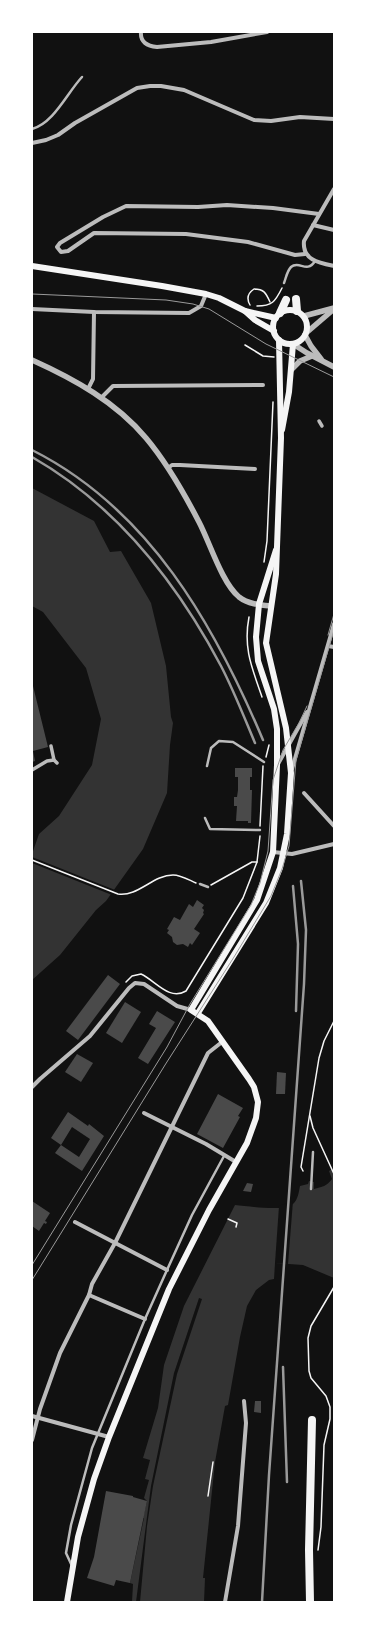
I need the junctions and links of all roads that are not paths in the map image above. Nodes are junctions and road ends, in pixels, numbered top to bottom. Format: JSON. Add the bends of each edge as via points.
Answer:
{"nodes":[{"id":1,"x":267,"y":32,"type":"edge"},
{"id":2,"x":141,"y":34,"type":"edge"},
{"id":3,"x":82,"y":77,"type":"dead end"},
{"id":4,"x":334,"y":119,"type":"edge"},
{"id":5,"x":32,"y":129,"type":"edge"},
{"id":6,"x":32,"y":143,"type":"edge"},
{"id":7,"x":334,"y":189,"type":"edge"},
{"id":8,"x":319,"y":214,"type":"junction"},
{"id":9,"x":313,"y":225,"type":"junction"},
{"id":10,"x":334,"y":230,"type":"edge"},
{"id":11,"x":305,"y":254,"type":"junction"},
{"id":12,"x":315,"y":261,"type":"junction"},
{"id":13,"x":32,"y":266,"type":"edge"},
{"id":14,"x":334,"y":266,"type":"edge"},
{"id":15,"x":284,"y":283,"type":"road end"},
{"id":16,"x":206,"y":294,"type":"junction"},
{"id":17,"x":296,"y":299,"type":"dead end"},
{"id":18,"x":286,"y":300,"type":"dead end"},
{"id":19,"x":334,"y":308,"type":"edge"},
{"id":20,"x":32,"y":309,"type":"edge"},
{"id":21,"x":245,"y":311,"type":"junction"},
{"id":22,"x":94,"y":312,"type":"junction"},
{"id":23,"x":300,"y":314,"type":"junction"},
{"id":24,"x":278,"y":316,"type":"junction"},
{"id":25,"x":274,"y":331,"type":"junction"},
{"id":26,"x":305,"y":334,"type":"junction"},
{"id":27,"x":279,"y":340,"type":"junction"},
{"id":28,"x":293,"y":344,"type":"junction"},
{"id":29,"x":312,"y":356,"type":"junction"},
{"id":30,"x":32,"y":360,"type":"edge"},
{"id":31,"x":321,"y":360,"type":"junction"},
{"id":32,"x":334,"y":367,"type":"edge"},
{"id":33,"x":291,"y":370,"type":"junction"},
{"id":34,"x":263,"y":385,"type":"dead end"},
{"id":35,"x":88,"y":389,"type":"junction"},
{"id":36,"x":101,"y":398,"type":"junction"},
{"id":37,"x":319,"y":421,"type":"dead end"},
{"id":38,"x":322,"y":426,"type":"dead end"},
{"id":39,"x":280,"y":438,"type":"junction"},
{"id":40,"x":168,"y":468,"type":"junction"},
{"id":41,"x":255,"y":469,"type":"dead end"},
{"id":42,"x":276,"y":550,"type":"junction"},
{"id":43,"x":259,"y":604,"type":"junction"},
{"id":44,"x":271,"y":606,"type":"junction"},
{"id":45,"x":334,"y":624,"type":"edge"},
{"id":46,"x":328,"y":646,"type":"junction"},
{"id":47,"x":334,"y":647,"type":"edge"},
{"id":48,"x":310,"y":707,"type":"junction"},
{"id":49,"x":288,"y":745,"type":"junction"},
{"id":50,"x":52,"y":746,"type":"dead end"},
{"id":51,"x":54,"y":760,"type":"junction"},
{"id":52,"x":264,"y":762,"type":"road end"},
{"id":53,"x":57,"y":763,"type":"dead end"},
{"id":54,"x":277,"y":765,"type":"junction"},
{"id":55,"x":207,"y":766,"type":"dead end"},
{"id":56,"x":32,"y":770,"type":"edge"},
{"id":57,"x":291,"y":773,"type":"junction"},
{"id":58,"x":304,"y":792,"type":"dead end"},
{"id":59,"x":205,"y":818,"type":"dead end"},
{"id":60,"x":334,"y":826,"type":"edge"},
{"id":61,"x":260,"y":830,"type":"road end"},
{"id":62,"x":334,"y":844,"type":"edge"},
{"id":63,"x":273,"y":852,"type":"junction"},
{"id":64,"x":284,"y":854,"type":"junction"},
{"id":65,"x":200,"y":884,"type":"road end"},
{"id":66,"x":208,"y":887,"type":"road end"},
{"id":67,"x":191,"y":1010,"type":"junction"},
{"id":68,"x":198,"y":1013,"type":"junction"},
{"id":69,"x":222,"y":1042,"type":"junction"},
{"id":70,"x":32,"y":1087,"type":"edge"},
{"id":71,"x":144,"y":1113,"type":"dead end"},
{"id":72,"x":172,"y":1127,"type":"junction"},
{"id":73,"x":313,"y":1152,"type":"dead end"},
{"id":74,"x":224,"y":1156,"type":"junction"},
{"id":75,"x":236,"y":1162,"type":"junction"},
{"id":76,"x":311,"y":1189,"type":"dead end"},
{"id":77,"x":75,"y":1222,"type":"dead end"},
{"id":78,"x":115,"y":1243,"type":"junction"},
{"id":79,"x":167,"y":1270,"type":"junction"},
{"id":80,"x":89,"y":1295,"type":"junction"},
{"id":81,"x":145,"y":1319,"type":"junction"},
{"id":82,"x":244,"y":1401,"type":"dead end"},
{"id":83,"x":32,"y":1416,"type":"edge"},
{"id":84,"x":38,"y":1417,"type":"junction"},
{"id":85,"x":312,"y":1420,"type":"dead end"},
{"id":86,"x":97,"y":1434,"type":"junction"},
{"id":87,"x":109,"y":1437,"type":"junction"},
{"id":88,"x":32,"y":1440,"type":"edge"},
{"id":89,"x":72,"y":1567,"type":"junction"},
{"id":90,"x":67,"y":1602,"type":"edge"},
{"id":91,"x":225,"y":1602,"type":"edge"},
{"id":92,"x":310,"y":1602,"type":"edge"}],
"edges":[{"from":1,"to":2,"type":"street","via":[[211,42],[157,47],[147,45],[141,40]]},
{"from":3,"to":5,"type":"lane","via":[[48,119]]},
{"from":4,"to":6,"type":"street","via":[[300,117],[271,121],[254,120],[184,90],[150,86],[137,88],[58,135]]},
{"from":7,"to":8,"type":"street"},
{"from":8,"to":9,"type":"street"},
{"from":8,"to":11,"type":"street","via":[[227,205],[126,206],[103,217],[57,247],[61,252],[68,251],[94,233],[186,234],[248,242],[295,255]]},
{"from":9,"to":10,"type":"street"},
{"from":9,"to":11,"type":"street","via":[[304,241]]},
{"from":11,"to":12,"type":"street"},
{"from":12,"to":14,"type":"street"},
{"from":12,"to":15,"type":"lane","via":[[310,266],[293,266]]},
{"from":13,"to":16,"type":"main road"},
{"from":16,"to":21,"type":"main road"},
{"from":16,"to":22,"type":"street","via":[[201,306],[189,312]]},
{"from":17,"to":23,"type":"highway"},
{"from":18,"to":24,"type":"highway"},
{"from":19,"to":23,"type":"street"},
{"from":19,"to":26,"type":"street"},
{"from":20,"to":22,"type":"street"},
{"from":21,"to":24,"type":"main road"},
{"from":21,"to":25,"type":"main road"},
{"from":22,"to":35,"type":"street","via":[[93,379]]},
{"from":23,"to":24,"type":"main road","via":[[289,310]]},
{"from":23,"to":26,"type":"main road","via":[[307,324]]},
{"from":24,"to":25,"type":"main road","via":[[274,323]]},
{"from":25,"to":27,"type":"main road"},
{"from":26,"to":28,"type":"main road"},
{"from":26,"to":31,"type":"street"},
{"from":27,"to":28,"type":"main road"},
{"from":27,"to":39,"type":"main road"},
{"from":28,"to":29,"type":"street"},
{"from":28,"to":33,"type":"main road"},
{"from":29,"to":31,"type":"street"},
{"from":29,"to":33,"type":"street","via":[[300,361]]},
{"from":30,"to":35,"type":"street"},
{"from":31,"to":32,"type":"street"},
{"from":33,"to":39,"type":"main road"},
{"from":34,"to":36,"type":"street","via":[[113,386]]},
{"from":35,"to":36,"type":"street"},
{"from":36,"to":40,"type":"street","via":[[145,437]]},
{"from":37,"to":38,"type":"street"},
{"from":39,"to":42,"type":"main road"},
{"from":40,"to":41,"type":"street","via":[[180,465]]},
{"from":40,"to":43,"type":"street","via":[[199,522],[229,585],[241,598]]},
{"from":42,"to":43,"type":"main road"},
{"from":42,"to":44,"type":"main road","via":[[276,574]]},
{"from":43,"to":44,"type":"street"},
{"from":43,"to":54,"type":"main road","via":[[256,650],[274,709]]},
{"from":44,"to":49,"type":"main road","via":[[266,643]]},
{"from":45,"to":46,"type":"street"},
{"from":46,"to":47,"type":"street"},
{"from":46,"to":48,"type":"street"},
{"from":48,"to":49,"type":"street"},
{"from":48,"to":57,"type":"street"},
{"from":49,"to":54,"type":"street"},
{"from":49,"to":57,"type":"main road"},
{"from":50,"to":51,"type":"street"},
{"from":51,"to":53,"type":"street"},
{"from":51,"to":56,"type":"street"},
{"from":52,"to":55,"type":"lane","via":[[233,742],[219,741],[210,748]]},
{"from":54,"to":63,"type":"main road"},
{"from":57,"to":64,"type":"main road"},
{"from":58,"to":60,"type":"street"},
{"from":59,"to":61,"type":"lane","via":[[210,829]]},
{"from":62,"to":64,"type":"street"},
{"from":63,"to":64,"type":"street"},
{"from":63,"to":67,"type":"main road","via":[[258,900]]},
{"from":64,"to":68,"type":"main road","via":[[266,902]]},
{"from":65,"to":66,"type":"lane"},
{"from":67,"to":68,"type":"main road"},
{"from":67,"to":70,"type":"street","via":[[177,1006],[144,984],[135,984],[90,1036]]},
{"from":68,"to":69,"type":"main road","via":[[208,1021]]},
{"from":69,"to":72,"type":"street","via":[[208,1053]]},
{"from":69,"to":75,"type":"main road","via":[[254,1087],[258,1102],[256,1118]]},
{"from":71,"to":72,"type":"street"},
{"from":72,"to":74,"type":"street"},
{"from":72,"to":78,"type":"street"},
{"from":73,"to":76,"type":"lane"},
{"from":74,"to":75,"type":"street"},
{"from":74,"to":79,"type":"lane","via":[[192,1215]]},
{"from":75,"to":87,"type":"main road","via":[[169,1289]]},
{"from":77,"to":78,"type":"street"},
{"from":78,"to":79,"type":"street"},
{"from":78,"to":80,"type":"street","via":[[92,1284]]},
{"from":79,"to":81,"type":"lane"},
{"from":80,"to":81,"type":"street"},
{"from":80,"to":84,"type":"street","via":[[60,1353]]},
{"from":81,"to":86,"type":"lane"},
{"from":82,"to":91,"type":"street","via":[[246,1423],[238,1526]]},
{"from":83,"to":84,"type":"street"},
{"from":84,"to":86,"type":"street"},
{"from":84,"to":88,"type":"street"},
{"from":85,"to":92,"type":"highway"},
{"from":86,"to":87,"type":"street"},
{"from":86,"to":89,"type":"lane","via":[[71,1525],[66,1552]]},
{"from":87,"to":89,"type":"main road","via":[[85,1511]]},
{"from":89,"to":90,"type":"main road"}]}
